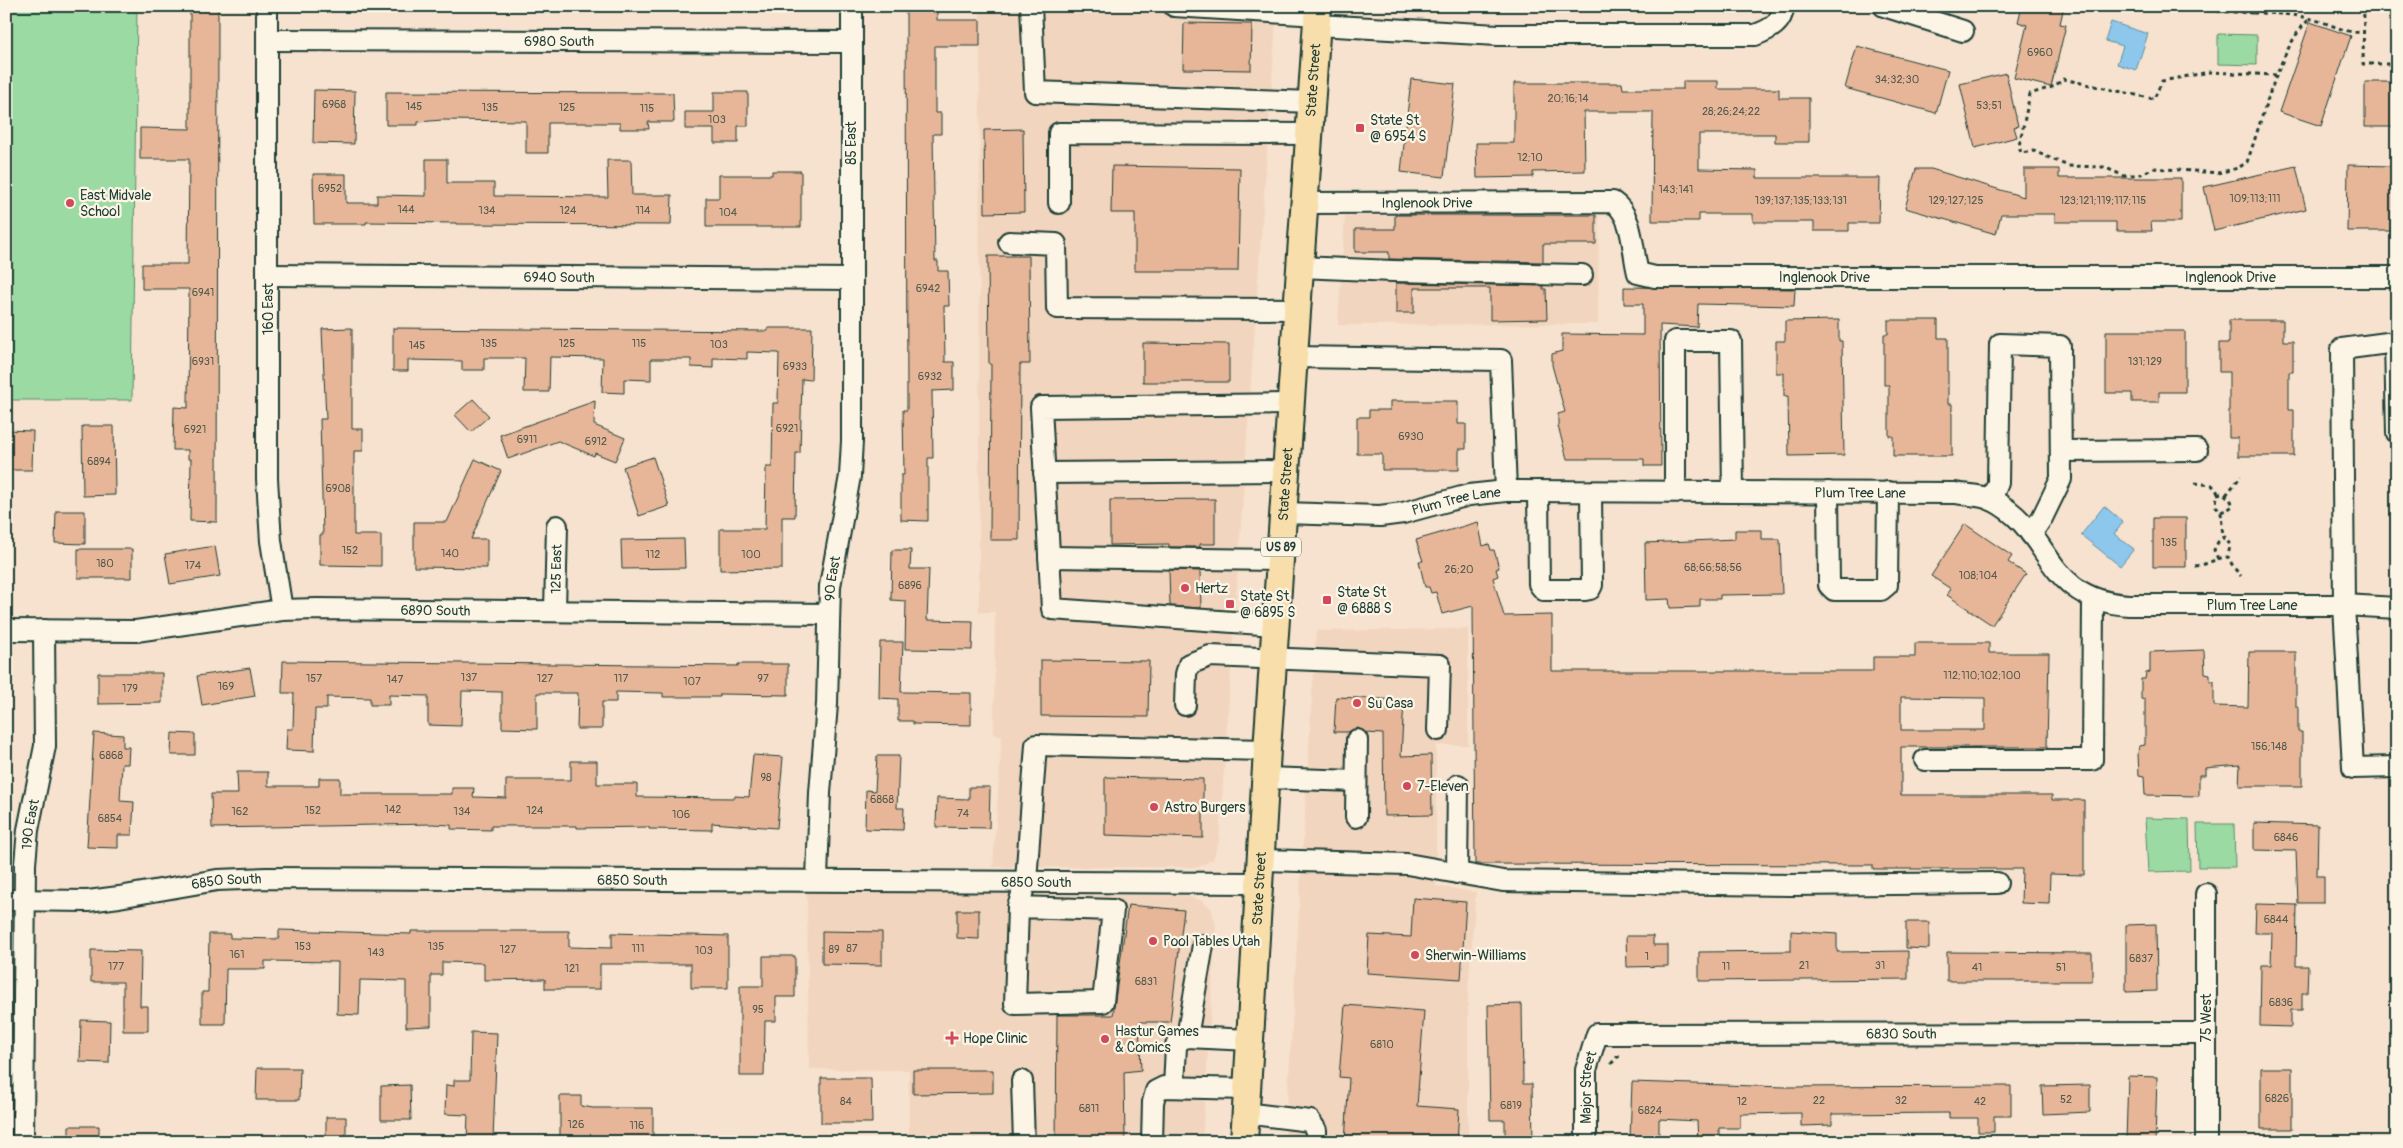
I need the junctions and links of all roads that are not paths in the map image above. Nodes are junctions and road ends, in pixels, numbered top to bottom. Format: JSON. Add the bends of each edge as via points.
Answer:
{"nodes":[{"id":1,"x":267,"y":6,"type":"edge"},
{"id":2,"x":852,"y":6,"type":"edge"},
{"id":3,"x":1030,"y":6,"type":"edge"},
{"id":4,"x":1174,"y":6,"type":"edge"},
{"id":5,"x":1784,"y":6,"type":"edge"},
{"id":6,"x":1884,"y":6,"type":"edge"},
{"id":7,"x":1318,"y":15,"type":"edge"},
{"id":8,"x":1963,"y":31,"type":"dead end"},
{"id":9,"x":267,"y":40,"type":"junction"},
{"id":10,"x":851,"y":42,"type":"junction"},
{"id":11,"x":1312,"y":102,"type":"junction"},
{"id":12,"x":1309,"y":134,"type":"junction"},
{"id":13,"x":1059,"y":203,"type":"dead end"},
{"id":14,"x":1305,"y":203,"type":"junction"},
{"id":15,"x":1009,"y":242,"type":"dead end"},
{"id":16,"x":1300,"y":267,"type":"junction"},
{"id":17,"x":268,"y":275,"type":"junction"},
{"id":18,"x":1582,"y":275,"type":"dead end"},
{"id":19,"x":2397,"y":277,"type":"edge"},
{"id":20,"x":852,"y":279,"type":"junction"},
{"id":21,"x":1297,"y":309,"type":"junction"},
{"id":22,"x":1294,"y":357,"type":"junction"},
{"id":23,"x":1291,"y":404,"type":"junction"},
{"id":24,"x":2397,"y":433,"type":"edge"},
{"id":25,"x":2197,"y":450,"type":"dead end"},
{"id":26,"x":2062,"y":451,"type":"junction"},
{"id":27,"x":1286,"y":471,"type":"junction"},
{"id":28,"x":1044,"y":473,"type":"junction"},
{"id":29,"x":1506,"y":491,"type":"junction"},
{"id":30,"x":1538,"y":491,"type":"junction"},
{"id":31,"x":1675,"y":491,"type":"junction"},
{"id":32,"x":1591,"y":492,"type":"junction"},
{"id":33,"x":1733,"y":492,"type":"junction"},
{"id":34,"x":1828,"y":492,"type":"junction"},
{"id":35,"x":1888,"y":492,"type":"junction"},
{"id":36,"x":1991,"y":500,"type":"junction"},
{"id":37,"x":1283,"y":513,"type":"junction"},
{"id":38,"x":557,"y":526,"type":"dead end"},
{"id":39,"x":2031,"y":534,"type":"junction"},
{"id":40,"x":1049,"y":557,"type":"junction"},
{"id":41,"x":1280,"y":560,"type":"junction"},
{"id":42,"x":2093,"y":599,"type":"junction"},
{"id":43,"x":2344,"y":606,"type":"junction"},
{"id":44,"x":2397,"y":608,"type":"edge"},
{"id":45,"x":282,"y":610,"type":"junction"},
{"id":46,"x":555,"y":611,"type":"junction"},
{"id":47,"x":828,"y":614,"type":"junction"},
{"id":48,"x":1275,"y":625,"type":"junction"},
{"id":49,"x":6,"y":630,"type":"edge"},
{"id":50,"x":44,"y":630,"type":"junction"},
{"id":51,"x":1273,"y":657,"type":"junction"},
{"id":52,"x":1185,"y":705,"type":"dead end"},
{"id":53,"x":1438,"y":730,"type":"dead end"},
{"id":54,"x":1357,"y":740,"type":"dead end"},
{"id":55,"x":1267,"y":750,"type":"junction"},
{"id":56,"x":1925,"y":760,"type":"dead end"},
{"id":57,"x":2397,"y":767,"type":"edge"},
{"id":58,"x":1265,"y":778,"type":"junction"},
{"id":59,"x":1356,"y":780,"type":"junction"},
{"id":60,"x":1458,"y":785,"type":"dead end"},
{"id":61,"x":1356,"y":817,"type":"dead end"},
{"id":62,"x":1260,"y":871,"type":"junction"},
{"id":63,"x":1457,"y":873,"type":"junction"},
{"id":64,"x":818,"y":879,"type":"junction"},
{"id":65,"x":1026,"y":881,"type":"junction"},
{"id":66,"x":1997,"y":883,"type":"dead end"},
{"id":67,"x":2206,"y":894,"type":"dead end"},
{"id":68,"x":15,"y":900,"type":"edge"},
{"id":69,"x":1018,"y":908,"type":"junction"},
{"id":70,"x":1204,"y":945,"type":"dead end"},
{"id":71,"x":2206,"y":1033,"type":"junction"},
{"id":72,"x":1596,"y":1034,"type":"joint"},
{"id":73,"x":1187,"y":1038,"type":"junction"},
{"id":74,"x":1250,"y":1040,"type":"junction"},
{"id":75,"x":1022,"y":1082,"type":"dead end"},
{"id":76,"x":1174,"y":1087,"type":"junction"},
{"id":77,"x":1246,"y":1101,"type":"junction"},
{"id":78,"x":23,"y":1142,"type":"edge"},
{"id":79,"x":1024,"y":1142,"type":"edge"},
{"id":80,"x":1152,"y":1142,"type":"edge"},
{"id":81,"x":1244,"y":1142,"type":"edge"},
{"id":82,"x":1316,"y":1142,"type":"edge"},
{"id":83,"x":1586,"y":1142,"type":"edge"},
{"id":84,"x":2206,"y":1142,"type":"edge"}],
"edges":[{"from":1,"to":9,"type":"street","name":"160 East"},
{"from":2,"to":10,"type":"street","name":"85 East"},
{"from":3,"to":11,"type":"street","via":[[1035,92]]},
{"from":4,"to":7,"type":"street"},
{"from":5,"to":7,"type":"street","via":[[1783,15],[1770,30],[1755,35],[1498,35]]},
{"from":6,"to":8,"type":"street"},
{"from":7,"to":11,"type":"main road","name":"State Street","number":"US 89"},
{"from":9,"to":10,"type":"street","name":"6980 South"},
{"from":9,"to":17,"type":"street","name":"160 East"},
{"from":10,"to":20,"type":"street","name":"85 East"},
{"from":11,"to":12,"type":"main road","name":"State Street","number":"US 89"},
{"from":12,"to":13,"type":"street","via":[[1059,133]]},
{"from":12,"to":14,"type":"main road","name":"State Street","number":"US 89"},
{"from":14,"to":16,"type":"main road","name":"State Street","number":"US 89"},
{"from":14,"to":19,"type":"street","name":"Inglenook Drive","via":[[1613,202],[1625,218],[1638,272],[1656,277]]},
{"from":15,"to":21,"type":"street","via":[[1056,244],[1057,308]]},
{"from":16,"to":18,"type":"street"},
{"from":16,"to":21,"type":"main road","name":"State Street","number":"US 89"},
{"from":17,"to":20,"type":"street","name":"6940 South"},
{"from":17,"to":45,"type":"street","name":"160 East","via":[[269,515]]},
{"from":20,"to":47,"type":"street","name":"90 East","via":[[850,476],[833,560]]},
{"from":21,"to":22,"type":"main road","name":"State Street","number":"US 89"},
{"from":22,"to":23,"type":"main road","name":"State Street","number":"US 89"},
{"from":22,"to":29,"type":"street","via":[[1501,360]]},
{"from":23,"to":27,"type":"main road","name":"State Street","number":"US 89"},
{"from":23,"to":28,"type":"street","via":[[1041,407]]},
{"from":24,"to":43,"type":"street","via":[[2396,342],[2342,349]]},
{"from":25,"to":26,"type":"street"},
{"from":26,"to":36,"type":"street","via":[[2060,346],[2000,344],[1998,483]]},
{"from":26,"to":39,"type":"street","via":[[2061,479]]},
{"from":27,"to":28,"type":"street"},
{"from":27,"to":37,"type":"main road","name":"State Street","number":"US 89"},
{"from":28,"to":40,"type":"street"},
{"from":29,"to":30,"type":"street","name":"Plum Tree Lane"},
{"from":29,"to":37,"type":"street","name":"Plum Tree Lane","via":[[1469,495],[1380,516]]},
{"from":30,"to":32,"type":"street","name":"Plum Tree Lane"},
{"from":30,"to":32,"type":"street","via":[[1539,584],[1544,590],[1590,589],[1592,585]]},
{"from":31,"to":32,"type":"street","name":"Plum Tree Lane"},
{"from":31,"to":33,"type":"street","name":"Plum Tree Lane"},
{"from":31,"to":33,"type":"street","via":[[1675,341],[1731,341]]},
{"from":33,"to":34,"type":"street","name":"Plum Tree Lane"},
{"from":34,"to":35,"type":"street","name":"Plum Tree Lane"},
{"from":34,"to":35,"type":"street","via":[[1829,585],[1834,590],[1881,590],[1887,585]]},
{"from":35,"to":36,"type":"street","name":"Plum Tree Lane","via":[[1955,493]]},
{"from":36,"to":39,"type":"street","name":"Plum Tree Lane","via":[[2014,514]]},
{"from":37,"to":41,"type":"main road","name":"State Street","number":"US 89"},
{"from":38,"to":46,"type":"street","name":"125 East"},
{"from":39,"to":42,"type":"street","name":"Plum Tree Lane","via":[[2052,566],[2070,584]]},
{"from":40,"to":41,"type":"street"},
{"from":40,"to":48,"type":"street","via":[[1052,609]]},
{"from":41,"to":48,"type":"main road","name":"State Street","number":"US 89"},
{"from":42,"to":43,"type":"street","name":"Plum Tree Lane","via":[[2129,605]]},
{"from":42,"to":56,"type":"street","via":[[2092,760]]},
{"from":43,"to":44,"type":"street","name":"Plum Tree Lane"},
{"from":43,"to":57,"type":"street","via":[[2353,768]]},
{"from":45,"to":46,"type":"street","name":"6890 South"},
{"from":45,"to":50,"type":"street","name":"6890 South","via":[[136,631]]},
{"from":46,"to":47,"type":"street","name":"6890 South"},
{"from":47,"to":64,"type":"street","name":"90 East"},
{"from":48,"to":51,"type":"main road","name":"State Street","number":"US 89"},
{"from":49,"to":50,"type":"street","name":"6890 South"},
{"from":50,"to":68,"type":"street","name":"190 East","via":[[45,746]]},
{"from":51,"to":52,"type":"street","via":[[1210,656],[1189,664]]},
{"from":51,"to":53,"type":"street","via":[[1440,665]]},
{"from":51,"to":55,"type":"main road","name":"State Street","number":"US 89"},
{"from":54,"to":59,"type":"street"},
{"from":55,"to":58,"type":"main road","name":"State Street","number":"US 89"},
{"from":55,"to":65,"type":"street","via":[[1036,745]]},
{"from":58,"to":59,"type":"street"},
{"from":58,"to":62,"type":"main road","name":"State Street","number":"US 89"},
{"from":59,"to":61,"type":"street"},
{"from":60,"to":63,"type":"street"},
{"from":62,"to":63,"type":"street","name":"6850 South","via":[[1407,864]]},
{"from":62,"to":65,"type":"street","name":"6850 South"},
{"from":62,"to":74,"type":"main road","name":"State Street","number":"US 89"},
{"from":63,"to":66,"type":"street","name":"6850 South","via":[[1503,881],[1790,885]]},
{"from":64,"to":65,"type":"street","name":"6850 South"},
{"from":64,"to":68,"type":"street","name":"6850 South","via":[[266,878],[217,880],[88,901]]},
{"from":65,"to":69,"type":"street"},
{"from":67,"to":71,"type":"street","name":"75 West"},
{"from":68,"to":78,"type":"street","name":"190 East"},
{"from":69,"to":69,"type":"street","via":[[1015,1004],[1103,1002],[1113,910]]},
{"from":70,"to":73,"type":"street"},
{"from":71,"to":72,"type":"street","name":"6830 South"},
{"from":71,"to":84,"type":"street","name":"75 West"},
{"from":72,"to":83,"type":"street","name":"Major Street","via":[[1586,1070]]},
{"from":73,"to":74,"type":"street"},
{"from":73,"to":76,"type":"street","via":[[1176,1046]]},
{"from":74,"to":77,"type":"main road","name":"State Street","number":"US 89"},
{"from":75,"to":79,"type":"street"},
{"from":76,"to":77,"type":"street"},
{"from":76,"to":80,"type":"street","via":[[1156,1091]]},
{"from":77,"to":81,"type":"main road","name":"State Street","number":"US 89"},
{"from":77,"to":82,"type":"street","via":[[1310,1121],[1316,1130]]}]}
